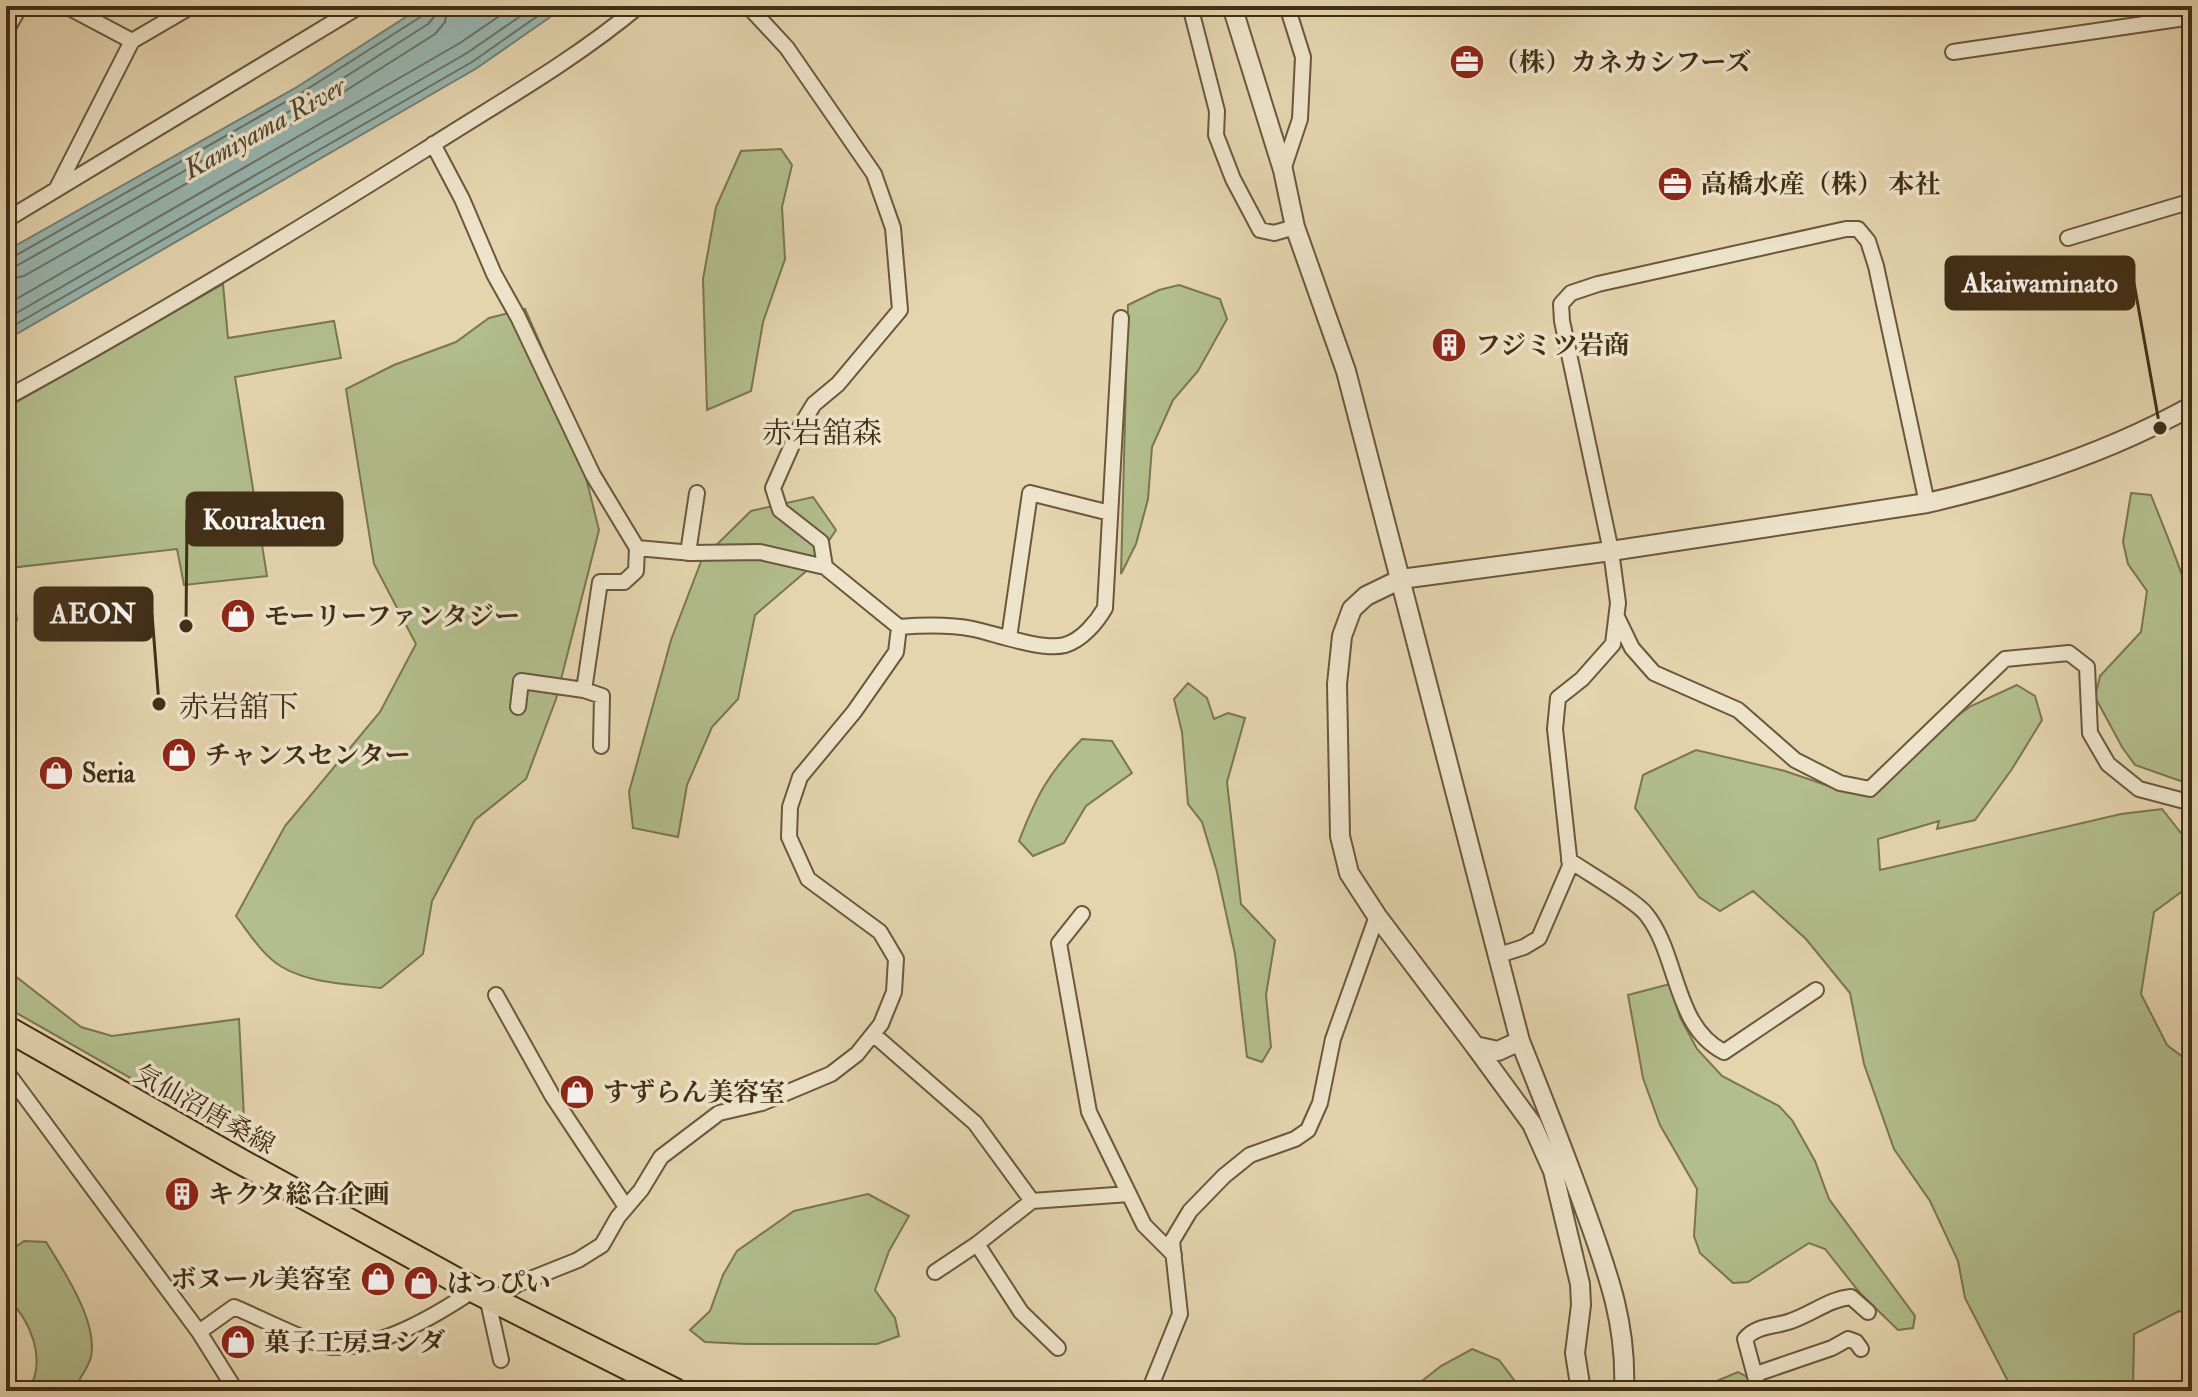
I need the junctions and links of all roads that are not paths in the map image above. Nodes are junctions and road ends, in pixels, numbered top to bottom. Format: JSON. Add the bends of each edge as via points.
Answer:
{"nodes":[{"id":1,"x":20,"y":6,"type":"edge"},
{"id":2,"x":66,"y":6,"type":"edge"},
{"id":3,"x":192,"y":6,"type":"edge"},
{"id":4,"x":360,"y":6,"type":"edge"},
{"id":5,"x":639,"y":6,"type":"edge"},
{"id":6,"x":748,"y":6,"type":"edge"},
{"id":7,"x":1190,"y":6,"type":"edge"},
{"id":8,"x":1232,"y":6,"type":"edge"},
{"id":9,"x":1287,"y":6,"type":"edge"},
{"id":10,"x":2192,"y":17,"type":"edge"},
{"id":11,"x":6,"y":31,"type":"edge"},
{"id":12,"x":132,"y":41,"type":"junction"},
{"id":13,"x":1953,"y":52,"type":"dead end"},
{"id":14,"x":433,"y":144,"type":"junction"},
{"id":15,"x":1283,"y":170,"type":"junction"},
{"id":16,"x":57,"y":188,"type":"junction"},
{"id":17,"x":2192,"y":201,"type":"edge"},
{"id":18,"x":6,"y":220,"type":"edge"},
{"id":19,"x":1295,"y":227,"type":"junction"},
{"id":20,"x":2068,"y":238,"type":"dead end"},
{"id":21,"x":1121,"y":318,"type":"dead end"},
{"id":22,"x":6,"y":398,"type":"edge"},
{"id":23,"x":2192,"y":406,"type":"edge"},
{"id":24,"x":697,"y":493,"type":"dead end"},
{"id":25,"x":1927,"y":503,"type":"junction"},
{"id":26,"x":1110,"y":513,"type":"junction"},
{"id":27,"x":637,"y":548,"type":"junction"},
{"id":28,"x":1611,"y":551,"type":"junction"},
{"id":29,"x":688,"y":553,"type":"junction"},
{"id":30,"x":825,"y":567,"type":"junction"},
{"id":31,"x":1401,"y":579,"type":"junction"},
{"id":32,"x":1616,"y":616,"type":"junction"},
{"id":33,"x":899,"y":627,"type":"junction"},
{"id":34,"x":1009,"y":638,"type":"junction"},
{"id":35,"x":584,"y":690,"type":"junction"},
{"id":36,"x":518,"y":707,"type":"dead end"},
{"id":37,"x":601,"y":746,"type":"dead end"},
{"id":38,"x":2192,"y":803,"type":"edge"},
{"id":39,"x":1569,"y":860,"type":"junction"},
{"id":40,"x":1082,"y":914,"type":"dead end"},
{"id":41,"x":1377,"y":916,"type":"junction"},
{"id":42,"x":1496,"y":956,"type":"junction"},
{"id":43,"x":1816,"y":990,"type":"dead end"},
{"id":44,"x":496,"y":995,"type":"dead end"},
{"id":45,"x":6,"y":1028,"type":"edge"},
{"id":46,"x":873,"y":1034,"type":"junction"},
{"id":47,"x":1520,"y":1041,"type":"junction"},
{"id":48,"x":1475,"y":1046,"type":"junction"},
{"id":49,"x":6,"y":1071,"type":"edge"},
{"id":50,"x":1129,"y":1194,"type":"junction"},
{"id":51,"x":1032,"y":1201,"type":"junction"},
{"id":52,"x":626,"y":1207,"type":"junction"},
{"id":53,"x":977,"y":1244,"type":"junction"},
{"id":54,"x":1174,"y":1255,"type":"junction"},
{"id":55,"x":935,"y":1272,"type":"dead end"},
{"id":56,"x":485,"y":1295,"type":"junction"},
{"id":57,"x":1868,"y":1312,"type":"dead end"},
{"id":58,"x":199,"y":1332,"type":"junction"},
{"id":59,"x":1058,"y":1348,"type":"dead end"},
{"id":60,"x":1861,"y":1349,"type":"dead end"},
{"id":61,"x":501,"y":1360,"type":"dead end"},
{"id":62,"x":1756,"y":1374,"type":"junction"},
{"id":63,"x":671,"y":1390,"type":"edge"},
{"id":64,"x":236,"y":1391,"type":"edge"},
{"id":65,"x":1149,"y":1391,"type":"edge"},
{"id":66,"x":1581,"y":1391,"type":"edge"},
{"id":67,"x":1624,"y":1391,"type":"edge"},
{"id":68,"x":1759,"y":1391,"type":"edge"}],
"edges":[{"from":1,"to":11,"type":"street"},
{"from":2,"to":12,"type":"street"},
{"from":3,"to":12,"type":"street"},
{"from":4,"to":16,"type":"street"},
{"from":5,"to":14,"type":"street","via":[[576,55]]},
{"from":6,"to":30,"type":"street","via":[[787,48],[855,144],[874,174],[893,228],[900,310],[838,384],[814,404],[773,488],[780,510],[821,542]]},
{"from":7,"to":19,"type":"street","via":[[1217,111],[1216,135],[1233,179],[1260,230],[1274,233]]},
{"from":8,"to":15,"type":"street"},
{"from":9,"to":15,"type":"street","via":[[1303,57],[1300,119]]},
{"from":10,"to":13,"type":"street"},
{"from":12,"to":16,"type":"street"},
{"from":14,"to":22,"type":"street","via":[[111,342]]},
{"from":14,"to":27,"type":"street","via":[[593,475]]},
{"from":15,"to":19,"type":"street"},
{"from":16,"to":18,"type":"street"},
{"from":17,"to":20,"type":"street"},
{"from":19,"to":31,"type":"street","via":[[1346,371]]},
{"from":21,"to":26,"type":"street"},
{"from":23,"to":25,"type":"street","via":[[2052,468]]},
{"from":24,"to":29,"type":"street"},
{"from":25,"to":28,"type":"street"},
{"from":25,"to":28,"type":"street","via":[[1876,266],[1868,241],[1858,229],[1846,229],[1598,284],[1571,293],[1561,304]]},
{"from":26,"to":34,"type":"street","via":[[1105,608],[1095,626],[1065,645]]},
{"from":26,"to":34,"type":"street","via":[[1030,493]]},
{"from":27,"to":29,"type":"street"},
{"from":27,"to":35,"type":"street","via":[[636,571],[624,582],[600,582]]},
{"from":28,"to":31,"type":"street"},
{"from":28,"to":32,"type":"street"},
{"from":29,"to":30,"type":"street","via":[[760,552]]},
{"from":30,"to":33,"type":"street"},
{"from":31,"to":41,"type":"street","via":[[1352,609],[1342,636],[1337,684],[1340,836],[1349,873]]},
{"from":31,"to":42,"type":"street"},
{"from":32,"to":38,"type":"street","via":[[1632,648],[1654,673],[1738,710],[1795,760],[1840,783],[1870,789],[2005,659],[2069,653],[2087,667],[2090,733],[2108,764],[2139,789]]},
{"from":32,"to":39,"type":"street","via":[[1613,644],[1558,698],[1555,729]]},
{"from":33,"to":34,"type":"street","via":[[936,625]]},
{"from":33,"to":46,"type":"street","via":[[896,652],[800,777],[790,807],[789,837],[808,879],[880,932],[896,959],[894,992]]},
{"from":35,"to":36,"type":"street","via":[[521,681]]},
{"from":35,"to":37,"type":"street","via":[[602,696]]},
{"from":39,"to":42,"type":"street","via":[[1539,938]]},
{"from":39,"to":43,"type":"street","via":[[1646,913],[1684,1006],[1708,1044],[1724,1052]]},
{"from":40,"to":50,"type":"street","via":[[1059,943],[1089,1112]]},
{"from":41,"to":48,"type":"street"},
{"from":41,"to":54,"type":"street","via":[[1333,1039],[1320,1103],[1308,1130],[1250,1155],[1224,1176],[1190,1211],[1172,1241]]},
{"from":42,"to":47,"type":"street"},
{"from":44,"to":52,"type":"street","via":[[553,1097]]},
{"from":45,"to":56,"type":"main road","name":"気仙沼唐桑線"},
{"from":46,"to":51,"type":"street","via":[[975,1123]]},
{"from":46,"to":52,"type":"street","via":[[831,1074],[762,1103],[719,1113],[661,1157]]},
{"from":47,"to":48,"type":"street","via":[[1498,1051]]},
{"from":47,"to":67,"type":"street","via":[[1614,1289]]},
{"from":48,"to":66,"type":"street","via":[[1532,1124],[1553,1171],[1581,1294],[1575,1353]]},
{"from":49,"to":58,"type":"street"},
{"from":50,"to":51,"type":"street"},
{"from":50,"to":54,"type":"street","via":[[1144,1225]]},
{"from":51,"to":53,"type":"street"},
{"from":52,"to":56,"type":"street","via":[[602,1245],[578,1260]]},
{"from":53,"to":55,"type":"street"},
{"from":53,"to":59,"type":"street","via":[[1021,1312]]},
{"from":54,"to":65,"type":"street","via":[[1180,1314]]},
{"from":56,"to":58,"type":"street","via":[[376,1340],[329,1348],[234,1307]]},
{"from":56,"to":61,"type":"street"},
{"from":56,"to":63,"type":"main road","name":"気仙沼唐桑線"},
{"from":57,"to":62,"type":"street","via":[[1851,1297],[1839,1298],[1792,1321],[1752,1331],[1745,1339]]},
{"from":58,"to":64,"type":"street"},
{"from":60,"to":62,"type":"street","via":[[1848,1339]]},
{"from":62,"to":68,"type":"street"}]}
